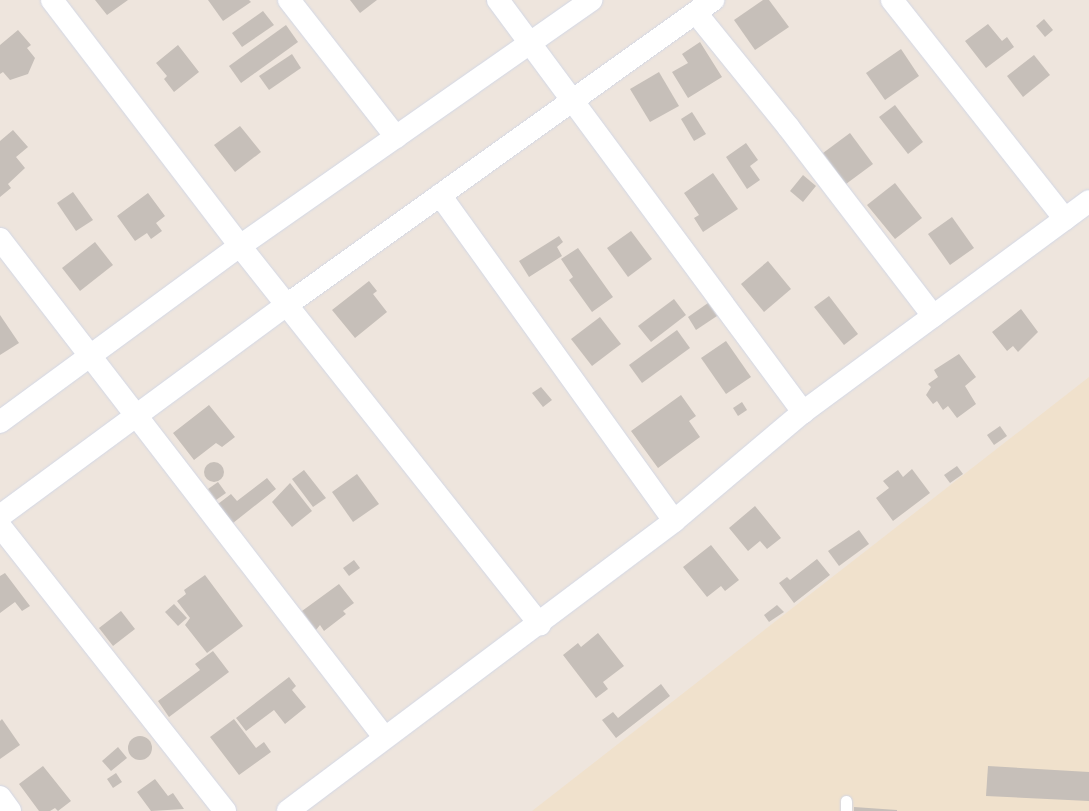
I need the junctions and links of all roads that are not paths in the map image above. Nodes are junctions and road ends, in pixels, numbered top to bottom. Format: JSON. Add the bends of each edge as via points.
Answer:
{"nodes":[{"id":1,"x":52,"y":0,"type":"edge"},
{"id":2,"x":289,"y":0,"type":"edge"},
{"id":3,"x":498,"y":0,"type":"edge"},
{"id":4,"x":591,"y":0,"type":"edge"},
{"id":5,"x":713,"y":0,"type":"edge"},
{"id":6,"x":892,"y":0,"type":"edge"},
{"id":7,"x":696,"y":13,"type":"junction"},
{"id":8,"x":531,"y":44,"type":"junction"},
{"id":9,"x":574,"y":102,"type":"junction"},
{"id":10,"x":396,"y":137,"type":"junction"},
{"id":11,"x":440,"y":195,"type":"junction"},
{"id":12,"x":1089,"y":201,"type":"edge"},
{"id":13,"x":1065,"y":219,"type":"junction"},
{"id":14,"x":0,"y":239,"type":"edge"},
{"id":15,"x":240,"y":246,"type":"junction"},
{"id":16,"x":288,"y":304,"type":"junction"},
{"id":17,"x":933,"y":316,"type":"junction"},
{"id":18,"x":91,"y":357,"type":"junction"},
{"id":19,"x":803,"y":412,"type":"junction"},
{"id":20,"x":135,"y":415,"type":"junction"},
{"id":21,"x":0,"y":422,"type":"edge"},
{"id":22,"x":0,"y":516,"type":"edge"},
{"id":23,"x":674,"y":521,"type":"junction"},
{"id":24,"x":0,"y":526,"type":"edge"},
{"id":25,"x":540,"y":624,"type":"junction"},
{"id":26,"x":384,"y":737,"type":"junction"},
{"id":27,"x":0,"y":797,"type":"edge"},
{"id":28,"x":10,"y":811,"type":"edge"},
{"id":29,"x":225,"y":811,"type":"edge"},
{"id":30,"x":288,"y":811,"type":"edge"}],
"edges":[{"from":1,"to":15,"type":"street"},
{"from":2,"to":10,"type":"street"},
{"from":3,"to":8,"type":"street"},
{"from":4,"to":8,"type":"street"},
{"from":5,"to":7,"type":"street"},
{"from":6,"to":13,"type":"street"},
{"from":7,"to":9,"type":"street"},
{"from":7,"to":17,"type":"street","via":[[789,128]]},
{"from":8,"to":9,"type":"street"},
{"from":8,"to":10,"type":"street"},
{"from":9,"to":11,"type":"street"},
{"from":9,"to":19,"type":"street"},
{"from":10,"to":15,"type":"street"},
{"from":11,"to":16,"type":"street"},
{"from":11,"to":23,"type":"street"},
{"from":12,"to":13,"type":"street"},
{"from":13,"to":17,"type":"street"},
{"from":14,"to":18,"type":"street"},
{"from":15,"to":16,"type":"street"},
{"from":15,"to":18,"type":"street"},
{"from":16,"to":20,"type":"street"},
{"from":16,"to":25,"type":"street"},
{"from":17,"to":19,"type":"street"},
{"from":18,"to":20,"type":"street"},
{"from":18,"to":21,"type":"street"},
{"from":19,"to":23,"type":"street"},
{"from":20,"to":22,"type":"street"},
{"from":20,"to":26,"type":"street"},
{"from":23,"to":25,"type":"street"},
{"from":24,"to":29,"type":"street"},
{"from":25,"to":26,"type":"street"},
{"from":26,"to":30,"type":"street"},
{"from":27,"to":28,"type":"street"}]}
